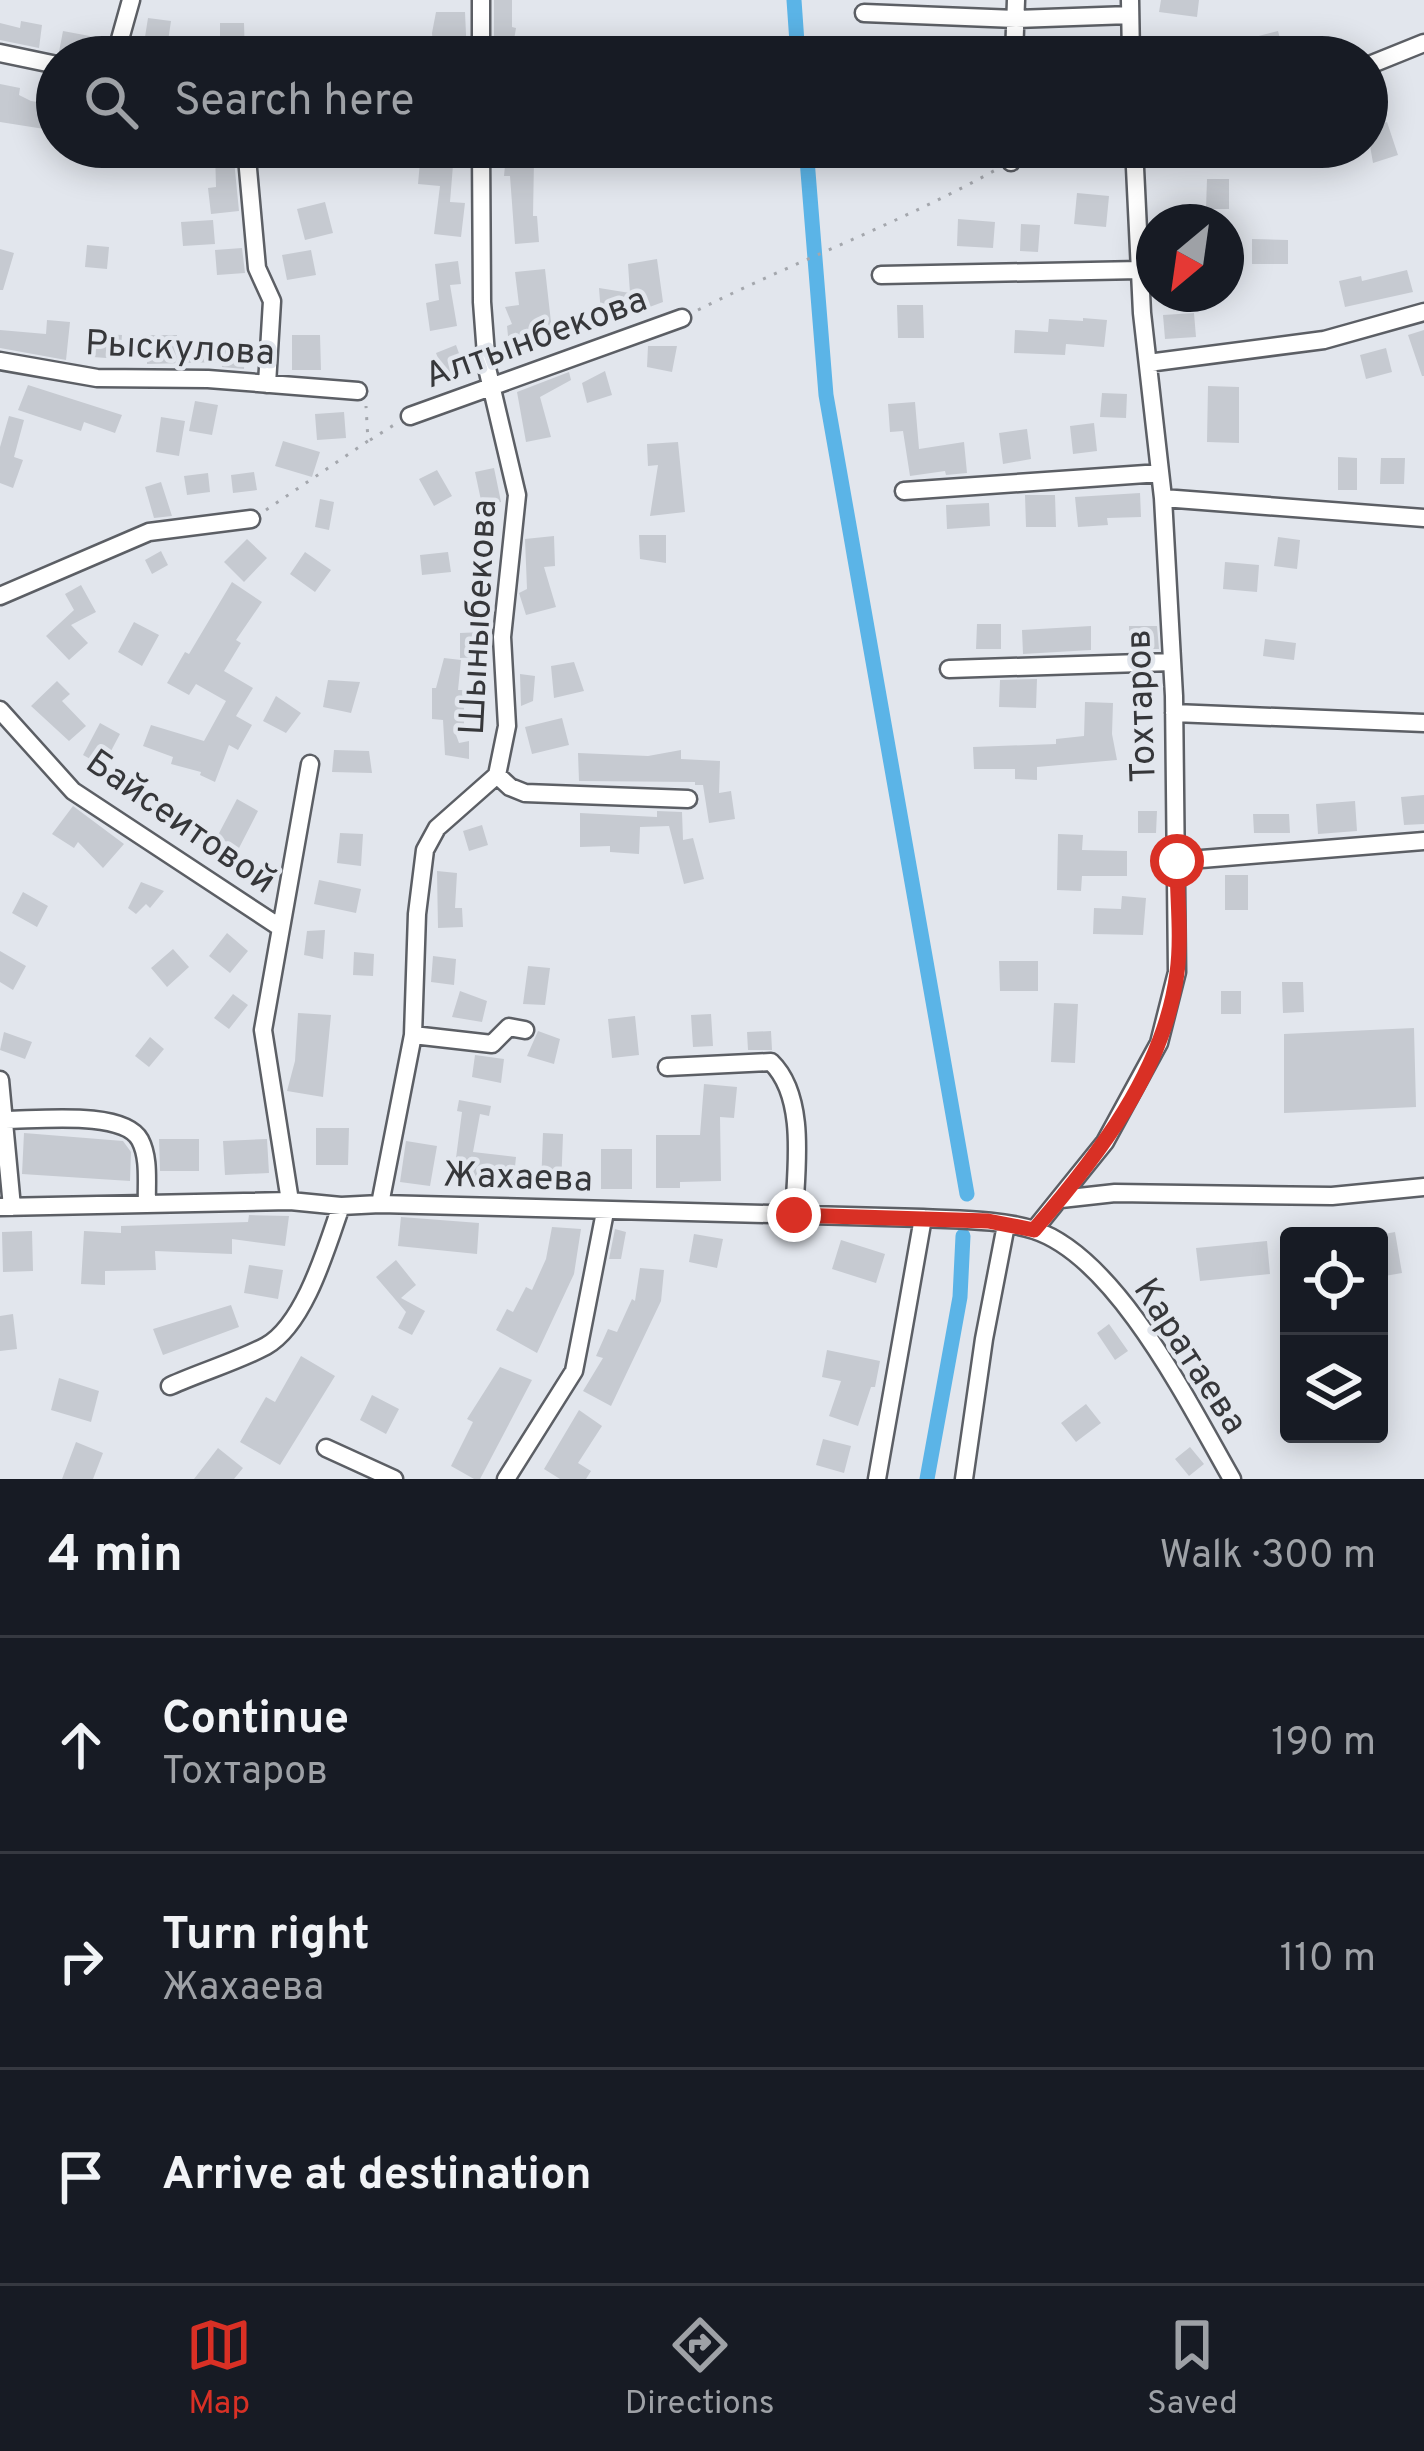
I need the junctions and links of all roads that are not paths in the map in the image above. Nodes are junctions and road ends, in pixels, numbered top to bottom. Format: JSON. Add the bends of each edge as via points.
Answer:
{"nodes":[{"id":1,"x":130,"y":0,"type":"edge"},
{"id":2,"x":481,"y":0,"type":"edge"},
{"id":3,"x":1130,"y":7,"type":"edge"},
{"id":4,"x":1016,"y":9,"type":"edge"},
{"id":5,"x":864,"y":13,"type":"dead end"},
{"id":6,"x":121,"y":36,"type":"edge"},
{"id":7,"x":481,"y":36,"type":"edge"},
{"id":8,"x":1424,"y":43,"type":"edge"},
{"id":9,"x":0,"y":52,"type":"edge"},
{"id":10,"x":1388,"y":58,"type":"edge"},
{"id":11,"x":36,"y":60,"type":"edge"},
{"id":12,"x":248,"y":168,"type":"edge"},
{"id":13,"x":482,"y":168,"type":"edge"},
{"id":14,"x":1135,"y":168,"type":"edge"},
{"id":15,"x":1137,"y":204,"type":"edge"},
{"id":16,"x":1136,"y":270,"type":"edge"},
{"id":17,"x":881,"y":275,"type":"dead end"},
{"id":18,"x":1144,"y":312,"type":"edge"},
{"id":19,"x":1424,"y":312,"type":"edge"},
{"id":20,"x":682,"y":318,"type":"road end"},
{"id":21,"x":0,"y":362,"type":"edge"},
{"id":22,"x":1148,"y":363,"type":"junction"},
{"id":23,"x":267,"y":384,"type":"junction"},
{"id":24,"x":492,"y":387,"type":"junction"},
{"id":25,"x":358,"y":392,"type":"road end"},
{"id":26,"x":410,"y":416,"type":"road end"},
{"id":27,"x":1160,"y":473,"type":"junction"},
{"id":28,"x":904,"y":491,"type":"dead end"},
{"id":29,"x":1162,"y":498,"type":"junction"},
{"id":30,"x":1424,"y":518,"type":"edge"},
{"id":31,"x":251,"y":519,"type":"road end"},
{"id":32,"x":0,"y":596,"type":"edge"},
{"id":33,"x":1172,"y":662,"type":"junction"},
{"id":34,"x":949,"y":669,"type":"dead end"},
{"id":35,"x":0,"y":710,"type":"edge"},
{"id":36,"x":1174,"y":713,"type":"junction"},
{"id":37,"x":1424,"y":723,"type":"edge"},
{"id":38,"x":310,"y":764,"type":"dead end"},
{"id":39,"x":496,"y":776,"type":"junction"},
{"id":40,"x":688,"y":799,"type":"dead end"},
{"id":41,"x":1424,"y":841,"type":"edge"},
{"id":42,"x":1177,"y":861,"type":"junction"},
{"id":43,"x":281,"y":928,"type":"junction"},
{"id":44,"x":524,"y":1030,"type":"dead end"},
{"id":45,"x":413,"y":1035,"type":"junction"},
{"id":46,"x":667,"y":1067,"type":"dead end"},
{"id":47,"x":0,"y":1080,"type":"edge"},
{"id":48,"x":6,"y":1120,"type":"junction"},
{"id":49,"x":1424,"y":1187,"type":"edge"},
{"id":50,"x":1061,"y":1199,"type":"junction"},
{"id":51,"x":290,"y":1201,"type":"junction"},
{"id":52,"x":147,"y":1204,"type":"junction"},
{"id":53,"x":380,"y":1204,"type":"junction"},
{"id":54,"x":341,"y":1206,"type":"junction"},
{"id":55,"x":6,"y":1207,"type":"edge"},
{"id":56,"x":605,"y":1211,"type":"junction"},
{"id":57,"x":794,"y":1215,"type":"junction"},
{"id":58,"x":927,"y":1218,"type":"junction"},
{"id":59,"x":997,"y":1223,"type":"junction"},
{"id":60,"x":1034,"y":1230,"type":"junction"},
{"id":61,"x":170,"y":1386,"type":"dead end"},
{"id":62,"x":326,"y":1448,"type":"dead end"},
{"id":63,"x":394,"y":1479,"type":"edge"},
{"id":64,"x":506,"y":1479,"type":"edge"},
{"id":65,"x":877,"y":1479,"type":"edge"},
{"id":66,"x":964,"y":1479,"type":"edge"},
{"id":67,"x":1232,"y":1479,"type":"edge"}],
"edges":[{"from":1,"to":6,"type":"street"},
{"from":2,"to":7,"type":"street"},
{"from":3,"to":4,"type":"street"},
{"from":4,"to":5,"type":"street"},
{"from":8,"to":10,"type":"street"},
{"from":9,"to":11,"type":"street"},
{"from":12,"to":23,"type":"street","via":[[257,268],[272,301]]},
{"from":13,"to":24,"type":"street","name":"Шыныбекова","via":[[482,302]]},
{"from":14,"to":15,"type":"street","name":"Тохтаров"},
{"from":16,"to":17,"type":"street"},
{"from":18,"to":22,"type":"street","name":"Тохтаров"},
{"from":19,"to":22,"type":"street","via":[[1324,340]]},
{"from":20,"to":24,"type":"street","name":"Алтынбекова"},
{"from":21,"to":23,"type":"street","name":"Рыскулова","via":[[97,378]]},
{"from":22,"to":27,"type":"street","name":"Тохтаров"},
{"from":23,"to":25,"type":"street","name":"Рыскулова"},
{"from":24,"to":26,"type":"street","name":"Алтынбекова"},
{"from":24,"to":39,"type":"street","name":"Шыныбекова","via":[[518,495],[502,637],[507,726]]},
{"from":27,"to":28,"type":"street"},
{"from":27,"to":29,"type":"street","name":"Тохтаров"},
{"from":29,"to":30,"type":"street"},
{"from":29,"to":33,"type":"street","name":"Тохтаров"},
{"from":31,"to":32,"type":"street","via":[[148,532]]},
{"from":33,"to":34,"type":"street"},
{"from":33,"to":36,"type":"street","name":"Тохтаров"},
{"from":35,"to":43,"type":"street","name":"Байсеитовой","via":[[73,790]]},
{"from":36,"to":37,"type":"street"},
{"from":36,"to":42,"type":"street","name":"Тохтаров"},
{"from":38,"to":43,"type":"street","name":"Байсеитовой"},
{"from":39,"to":40,"type":"street","via":[[525,793]]},
{"from":39,"to":45,"type":"street","name":"Шыныбекова","via":[[437,828],[424,850]]},
{"from":41,"to":42,"type":"street"},
{"from":42,"to":50,"type":"street","name":"Тохтаров","via":[[1177,972],[1160,1043],[1105,1142]]},
{"from":43,"to":51,"type":"street","name":"Байсеитовой","via":[[263,1030]]},
{"from":44,"to":45,"type":"street","via":[[509,1028],[492,1044]]},
{"from":45,"to":53,"type":"street","name":"Шыныбекова"},
{"from":46,"to":57,"type":"street","via":[[771,1062],[784,1075],[793,1108]]},
{"from":47,"to":48,"type":"street"},
{"from":48,"to":52,"type":"street","via":[[116,1121],[138,1134]]},
{"from":48,"to":55,"type":"street"},
{"from":49,"to":50,"type":"street"},
{"from":50,"to":60,"type":"street","name":"Тохтаров"},
{"from":51,"to":52,"type":"street","name":"Жахаева"},
{"from":51,"to":54,"type":"street","name":"Жахаева"},
{"from":52,"to":55,"type":"street","name":"Жахаева"},
{"from":53,"to":54,"type":"street","name":"Жахаева"},
{"from":53,"to":56,"type":"street","name":"Жахаева"},
{"from":54,"to":61,"type":"street","via":[[319,1268],[270,1344]]},
{"from":56,"to":57,"type":"street","name":"Жахаева"},
{"from":56,"to":64,"type":"street","via":[[574,1371]]},
{"from":57,"to":58,"type":"street","name":"Жахаева"},
{"from":58,"to":59,"type":"street","name":"Жахаева"},
{"from":58,"to":65,"type":"street"},
{"from":59,"to":60,"type":"street","name":"Жахаева"},
{"from":59,"to":66,"type":"street"},
{"from":60,"to":67,"type":"street","name":"Каратаева","via":[[1096,1272],[1159,1353]]},
{"from":62,"to":63,"type":"street"}]}
